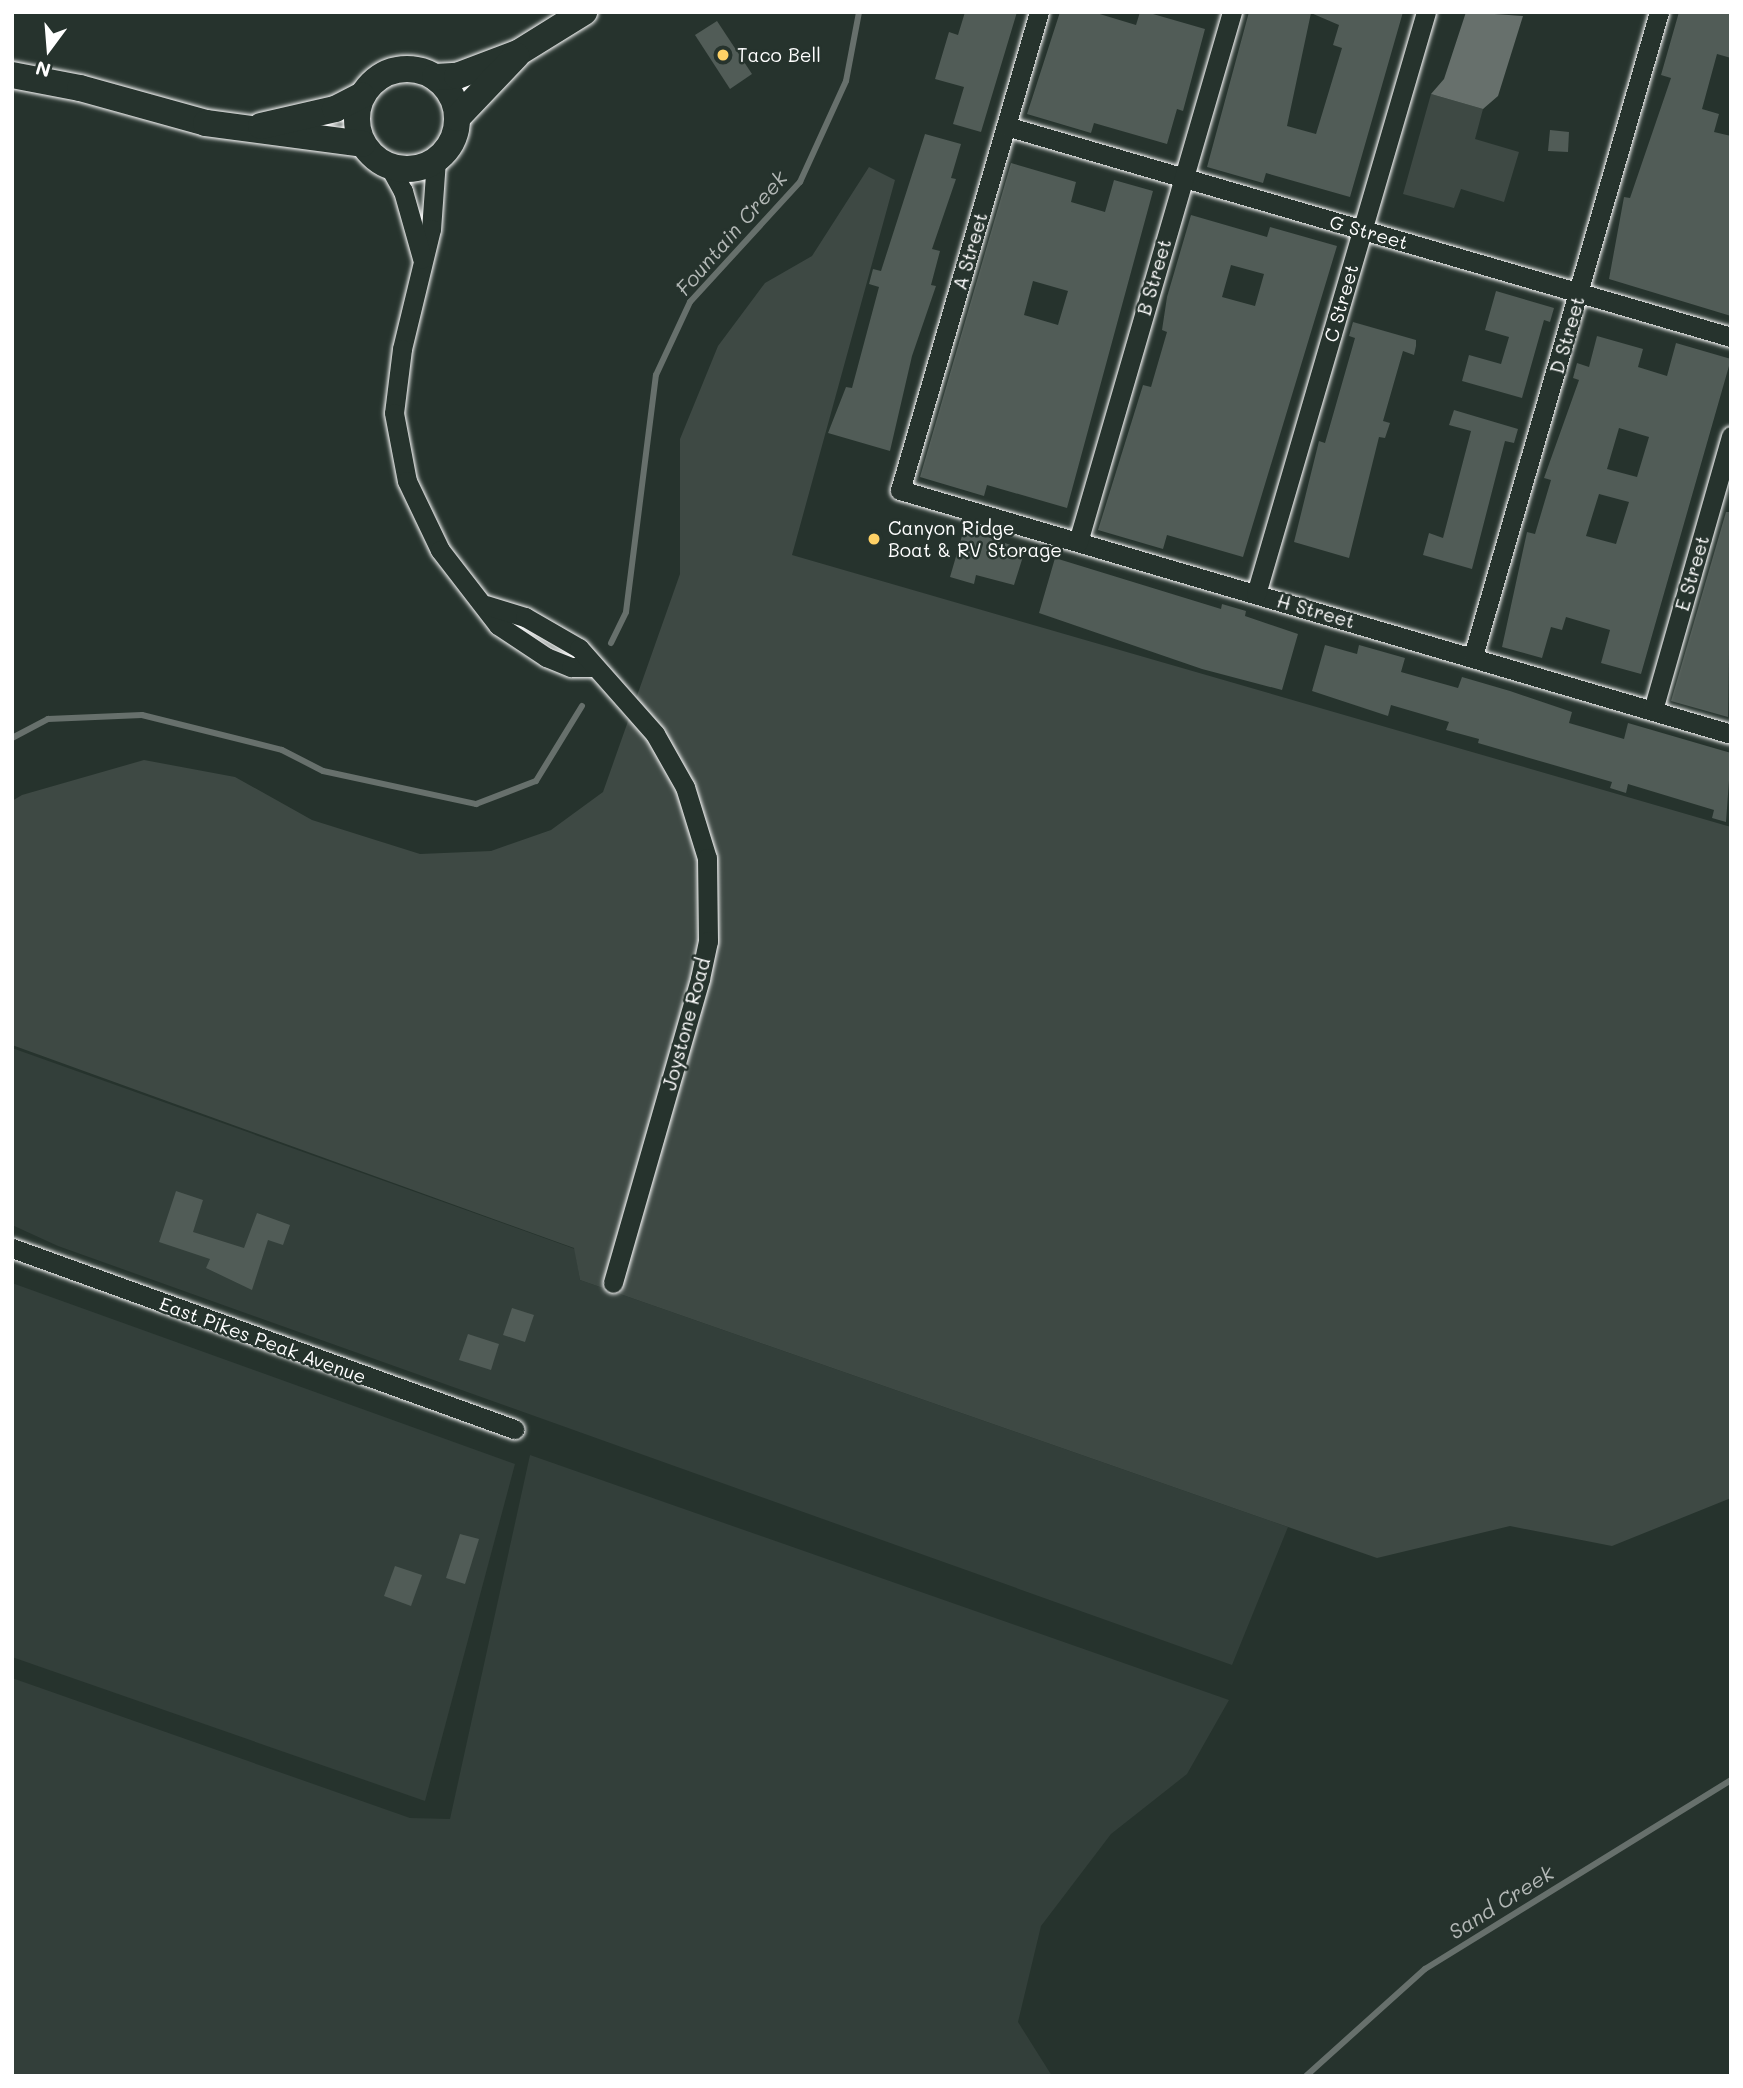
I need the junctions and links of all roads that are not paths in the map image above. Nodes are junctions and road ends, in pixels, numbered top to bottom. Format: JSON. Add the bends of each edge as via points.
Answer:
{"nodes":[{"id":1,"x":584,"y":12,"type":"edge"},
{"id":2,"x":1039,"y":12,"type":"edge"},
{"id":3,"x":1232,"y":12,"type":"edge"},
{"id":4,"x":1426,"y":12,"type":"edge"},
{"id":5,"x":1659,"y":12,"type":"edge"},
{"id":6,"x":518,"y":53,"type":"junction"},
{"id":7,"x":12,"y":75,"type":"edge"},
{"id":8,"x":435,"y":77,"type":"junction"},
{"id":9,"x":362,"y":95,"type":"junction"},
{"id":10,"x":457,"y":118,"type":"junction"},
{"id":11,"x":1006,"y":126,"type":"junction"},
{"id":12,"x":256,"y":128,"type":"junction"},
{"id":13,"x":363,"y":144,"type":"junction"},
{"id":14,"x":436,"y":160,"type":"junction"},
{"id":15,"x":389,"y":166,"type":"junction"},
{"id":16,"x":1183,"y":178,"type":"junction"},
{"id":17,"x":1362,"y":230,"type":"junction"},
{"id":18,"x":422,"y":258,"type":"junction"},
{"id":19,"x":1579,"y":293,"type":"junction"},
{"id":20,"x":1731,"y":337,"type":"edge"},
{"id":21,"x":1731,"y":436,"type":"edge"},
{"id":22,"x":900,"y":490,"type":"joint"},
{"id":23,"x":1078,"y":541,"type":"junction"},
{"id":24,"x":1256,"y":594,"type":"junction"},
{"id":25,"x":1473,"y":656,"type":"junction"},
{"id":26,"x":1653,"y":710,"type":"junction"},
{"id":27,"x":1731,"y":734,"type":"edge"},
{"id":28,"x":12,"y":1248,"type":"edge"},
{"id":29,"x":613,"y":1283,"type":"dead end"},
{"id":30,"x":514,"y":1429,"type":"dead end"}],
"edges":[{"from":1,"to":6,"type":"main road"},
{"from":2,"to":11,"type":"street","name":"A Street"},
{"from":3,"to":16,"type":"street","name":"B Street"},
{"from":4,"to":17,"type":"street","name":"C Street"},
{"from":5,"to":19,"type":"street","name":"D Street"},
{"from":6,"to":8,"type":"main road","via":[[457,76]]},
{"from":6,"to":10,"type":"main road"},
{"from":7,"to":12,"type":"main road","via":[[80,88],[206,123]]},
{"from":8,"to":9,"type":"main road","via":[[399,69],[381,75]]},
{"from":8,"to":10,"type":"main road","via":[[449,91]]},
{"from":9,"to":12,"type":"main road","via":[[335,109]]},
{"from":9,"to":13,"type":"main road","via":[[356,120]]},
{"from":10,"to":14,"type":"main road","via":[[454,137]]},
{"from":11,"to":16,"type":"street","name":"G Street"},
{"from":11,"to":22,"type":"street","name":"A Street"},
{"from":12,"to":13,"type":"main road"},
{"from":13,"to":15,"type":"main road"},
{"from":14,"to":15,"type":"main road","via":[[413,169]]},
{"from":14,"to":18,"type":"street","name":"Joystone Road","via":[[430,229]]},
{"from":15,"to":18,"type":"street","name":"Joystone Road","via":[[403,191]]},
{"from":16,"to":17,"type":"street","name":"G Street"},
{"from":16,"to":23,"type":"street","name":"B Street"},
{"from":17,"to":19,"type":"street","name":"G Street"},
{"from":17,"to":24,"type":"street","name":"C Street"},
{"from":18,"to":29,"type":"street","name":"Joystone Road","via":[[402,349],[394,413],[407,481],[440,550],[486,605],[525,617],[570,643],[655,734],[685,787],[709,886],[700,979]]},
{"from":19,"to":20,"type":"street","name":"G Street"},
{"from":19,"to":25,"type":"street","name":"D Street"},
{"from":21,"to":26,"type":"street","name":"E Street"},
{"from":22,"to":23,"type":"street","name":"H Street"},
{"from":23,"to":24,"type":"street","name":"H Street"},
{"from":24,"to":25,"type":"street","name":"H Street"},
{"from":25,"to":26,"type":"street","name":"H Street"},
{"from":26,"to":27,"type":"street","name":"H Street"},
{"from":28,"to":30,"type":"street","name":"East Pikes Peak Avenue"}]}
